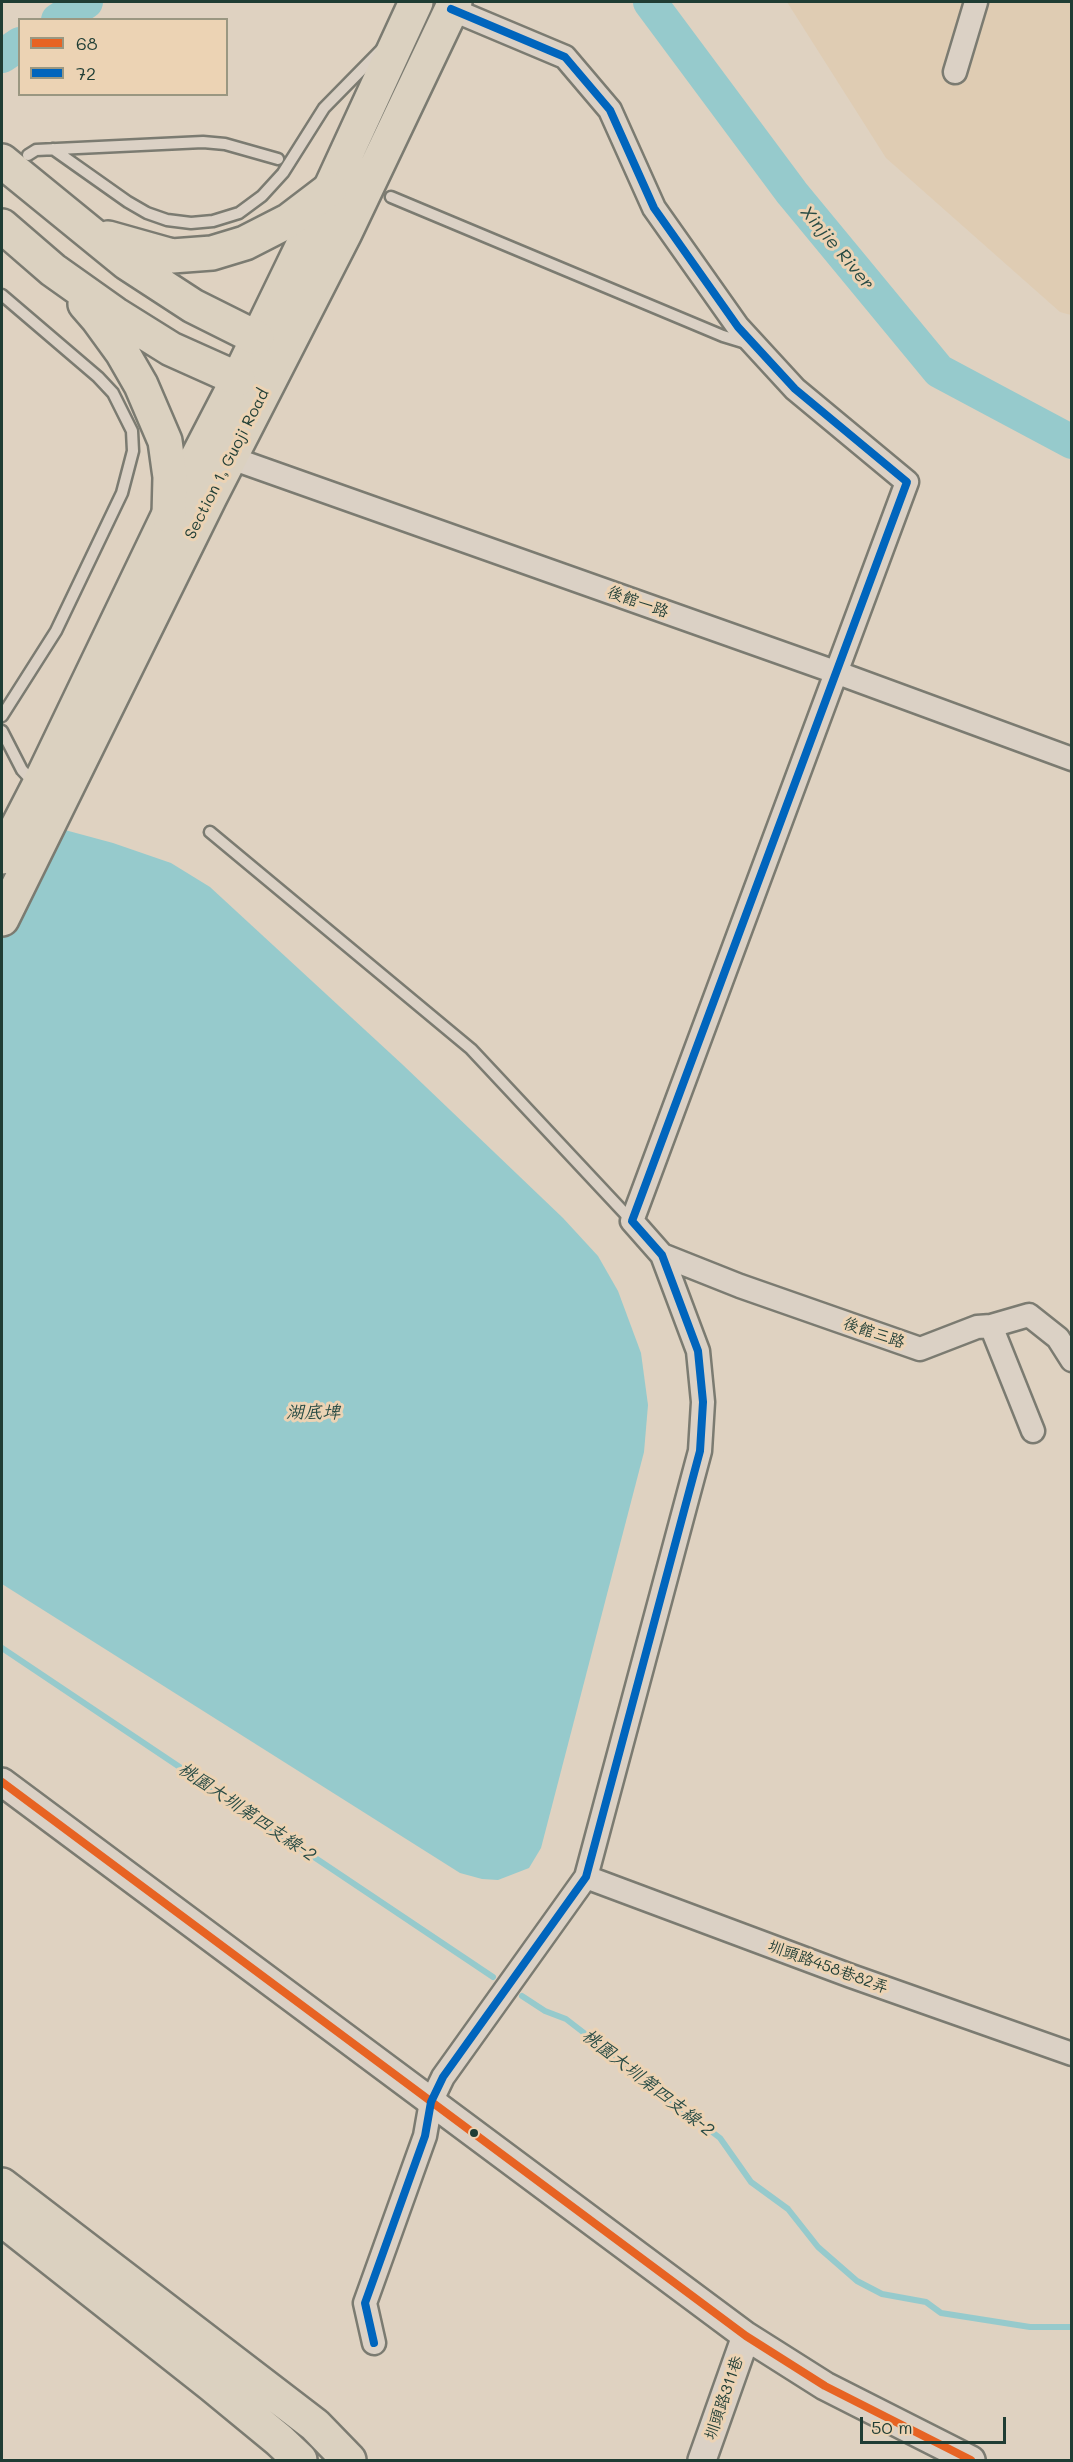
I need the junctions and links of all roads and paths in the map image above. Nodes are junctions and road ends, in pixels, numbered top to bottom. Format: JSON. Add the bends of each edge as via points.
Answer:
{"nodes":[{"id":1,"x":976,"y":2,"type":"edge"},
{"id":2,"x":453,"y":5,"type":"edge"},
{"id":3,"x":413,"y":9,"type":"edge"},
{"id":4,"x":955,"y":72,"type":"dead end"},
{"id":5,"x":53,"y":149,"type":"junction"},
{"id":6,"x":11,"y":159,"type":"edge"},
{"id":7,"x":278,"y":159,"type":"dead end"},
{"id":8,"x":330,"y":189,"type":"junction"},
{"id":9,"x":391,"y":197,"type":"dead end"},
{"id":10,"x":2,"y":226,"type":"edge"},
{"id":11,"x":87,"y":230,"type":"junction"},
{"id":12,"x":53,"y":270,"type":"junction"},
{"id":13,"x":2,"y":295,"type":"edge"},
{"id":14,"x":257,"y":338,"type":"junction"},
{"id":15,"x":755,"y":346,"type":"junction"},
{"id":16,"x":277,"y":365,"type":"junction"},
{"id":17,"x":238,"y":379,"type":"junction"},
{"id":18,"x":216,"y":452,"type":"junction"},
{"id":19,"x":168,"y":516,"type":"junction"},
{"id":20,"x":838,"y":673,"type":"junction"},
{"id":21,"x":2,"y":716,"type":"edge"},
{"id":22,"x":2,"y":731,"type":"edge"},
{"id":23,"x":1071,"y":759,"type":"edge"},
{"id":24,"x":38,"y":787,"type":"junction"},
{"id":25,"x":210,"y":832,"type":"dead end"},
{"id":26,"x":2,"y":857,"type":"edge"},
{"id":27,"x":2,"y":919,"type":"edge"},
{"id":28,"x":632,"y":1221,"type":"junction"},
{"id":29,"x":662,"y":1255,"type":"junction"},
{"id":30,"x":991,"y":1326,"type":"junction"},
{"id":31,"x":1071,"y":1360,"type":"edge"},
{"id":32,"x":1033,"y":1431,"type":"dead end"},
{"id":33,"x":2,"y":1782,"type":"edge"},
{"id":34,"x":586,"y":1877,"type":"junction"},
{"id":35,"x":1071,"y":2054,"type":"edge"},
{"id":36,"x":431,"y":2102,"type":"junction"},
{"id":37,"x":2,"y":2185,"type":"edge"},
{"id":38,"x":2,"y":2219,"type":"edge"},
{"id":39,"x":746,"y":2336,"type":"junction"},
{"id":40,"x":374,"y":2343,"type":"dead end"},
{"id":41,"x":300,"y":2460,"type":"edge"},
{"id":42,"x":349,"y":2460,"type":"edge"},
{"id":43,"x":702,"y":2460,"type":"edge"},
{"id":44,"x":971,"y":2460,"type":"edge"}],
"edges":[{"from":1,"to":4,"type":"street"},
{"from":2,"to":15,"type":"street","via":[[565,57],[610,110],[654,208]]},
{"from":2,"to":16,"type":"main road","name":"Section 1, Guoji Road","via":[[345,233]]},
{"from":3,"to":5,"type":"lane","via":[[324,108],[283,173],[239,213],[213,221],[167,220],[128,202]]},
{"from":3,"to":8,"type":"main road","name":"Section 1, Guoji Road"},
{"from":5,"to":6,"type":"lane"},
{"from":5,"to":7,"type":"lane","via":[[203,142]]},
{"from":6,"to":11,"type":"main road"},
{"from":8,"to":11,"type":"main road","via":[[288,221],[245,243],[212,253],[172,256]]},
{"from":8,"to":14,"type":"main road","name":"Section 1, Guoji Road"},
{"from":9,"to":15,"type":"lane"},
{"from":10,"to":12,"type":"main road"},
{"from":11,"to":14,"type":"main road","via":[[127,263],[193,306]]},
{"from":12,"to":17,"type":"main road","via":[[171,349]]},
{"from":12,"to":19,"type":"main road","via":[[98,319],[122,352],[150,403],[165,441],[170,477]]},
{"from":13,"to":21,"type":"lane","via":[[113,393],[132,431],[134,451],[122,493],[56,630]]},
{"from":14,"to":16,"type":"main road"},
{"from":14,"to":17,"type":"main road","name":"Section 1, Guoji Road"},
{"from":15,"to":20,"type":"street","via":[[795,389],[907,482]]},
{"from":16,"to":17,"type":"main road"},
{"from":16,"to":18,"type":"main road","name":"Section 1, Guoji Road"},
{"from":17,"to":18,"type":"main road","name":"Section 1, Guoji Road"},
{"from":18,"to":19,"type":"main road","name":"Section 1, Guoji Road"},
{"from":18,"to":20,"type":"street","name":"後館一路"},
{"from":18,"to":27,"type":"main road","name":"Section 1, Guoji Road"},
{"from":19,"to":24,"type":"main road","name":"Section 1, Guoji Road"},
{"from":20,"to":23,"type":"street","name":"後館一路"},
{"from":20,"to":28,"type":"street"},
{"from":22,"to":24,"type":"lane","via":[[22,770]]},
{"from":24,"to":26,"type":"main road","name":"Section 1, Guoji Road"},
{"from":25,"to":28,"type":"lane","via":[[471,1049]]},
{"from":28,"to":29,"type":"street"},
{"from":29,"to":30,"type":"street","name":"後館三路","via":[[920,1349],[976,1327]]},
{"from":29,"to":34,"type":"street","via":[[698,1352],[703,1402],[700,1451]]},
{"from":30,"to":31,"type":"street","name":"後館三路","via":[[1029,1315],[1058,1338]]},
{"from":30,"to":32,"type":"street"},
{"from":33,"to":36,"type":"street"},
{"from":34,"to":35,"type":"street","name":"圳頭路458巷82弄"},
{"from":34,"to":36,"type":"street","via":[[443,2077]]},
{"from":36,"to":39,"type":"street"},
{"from":36,"to":40,"type":"street","via":[[425,2136],[365,2303]]},
{"from":37,"to":42,"type":"main road","via":[[315,2425]]},
{"from":38,"to":41,"type":"main road","via":[[212,2384]]},
{"from":39,"to":43,"type":"street","name":"圳頭路311巷"},
{"from":39,"to":44,"type":"street","via":[[825,2386]]}]}
